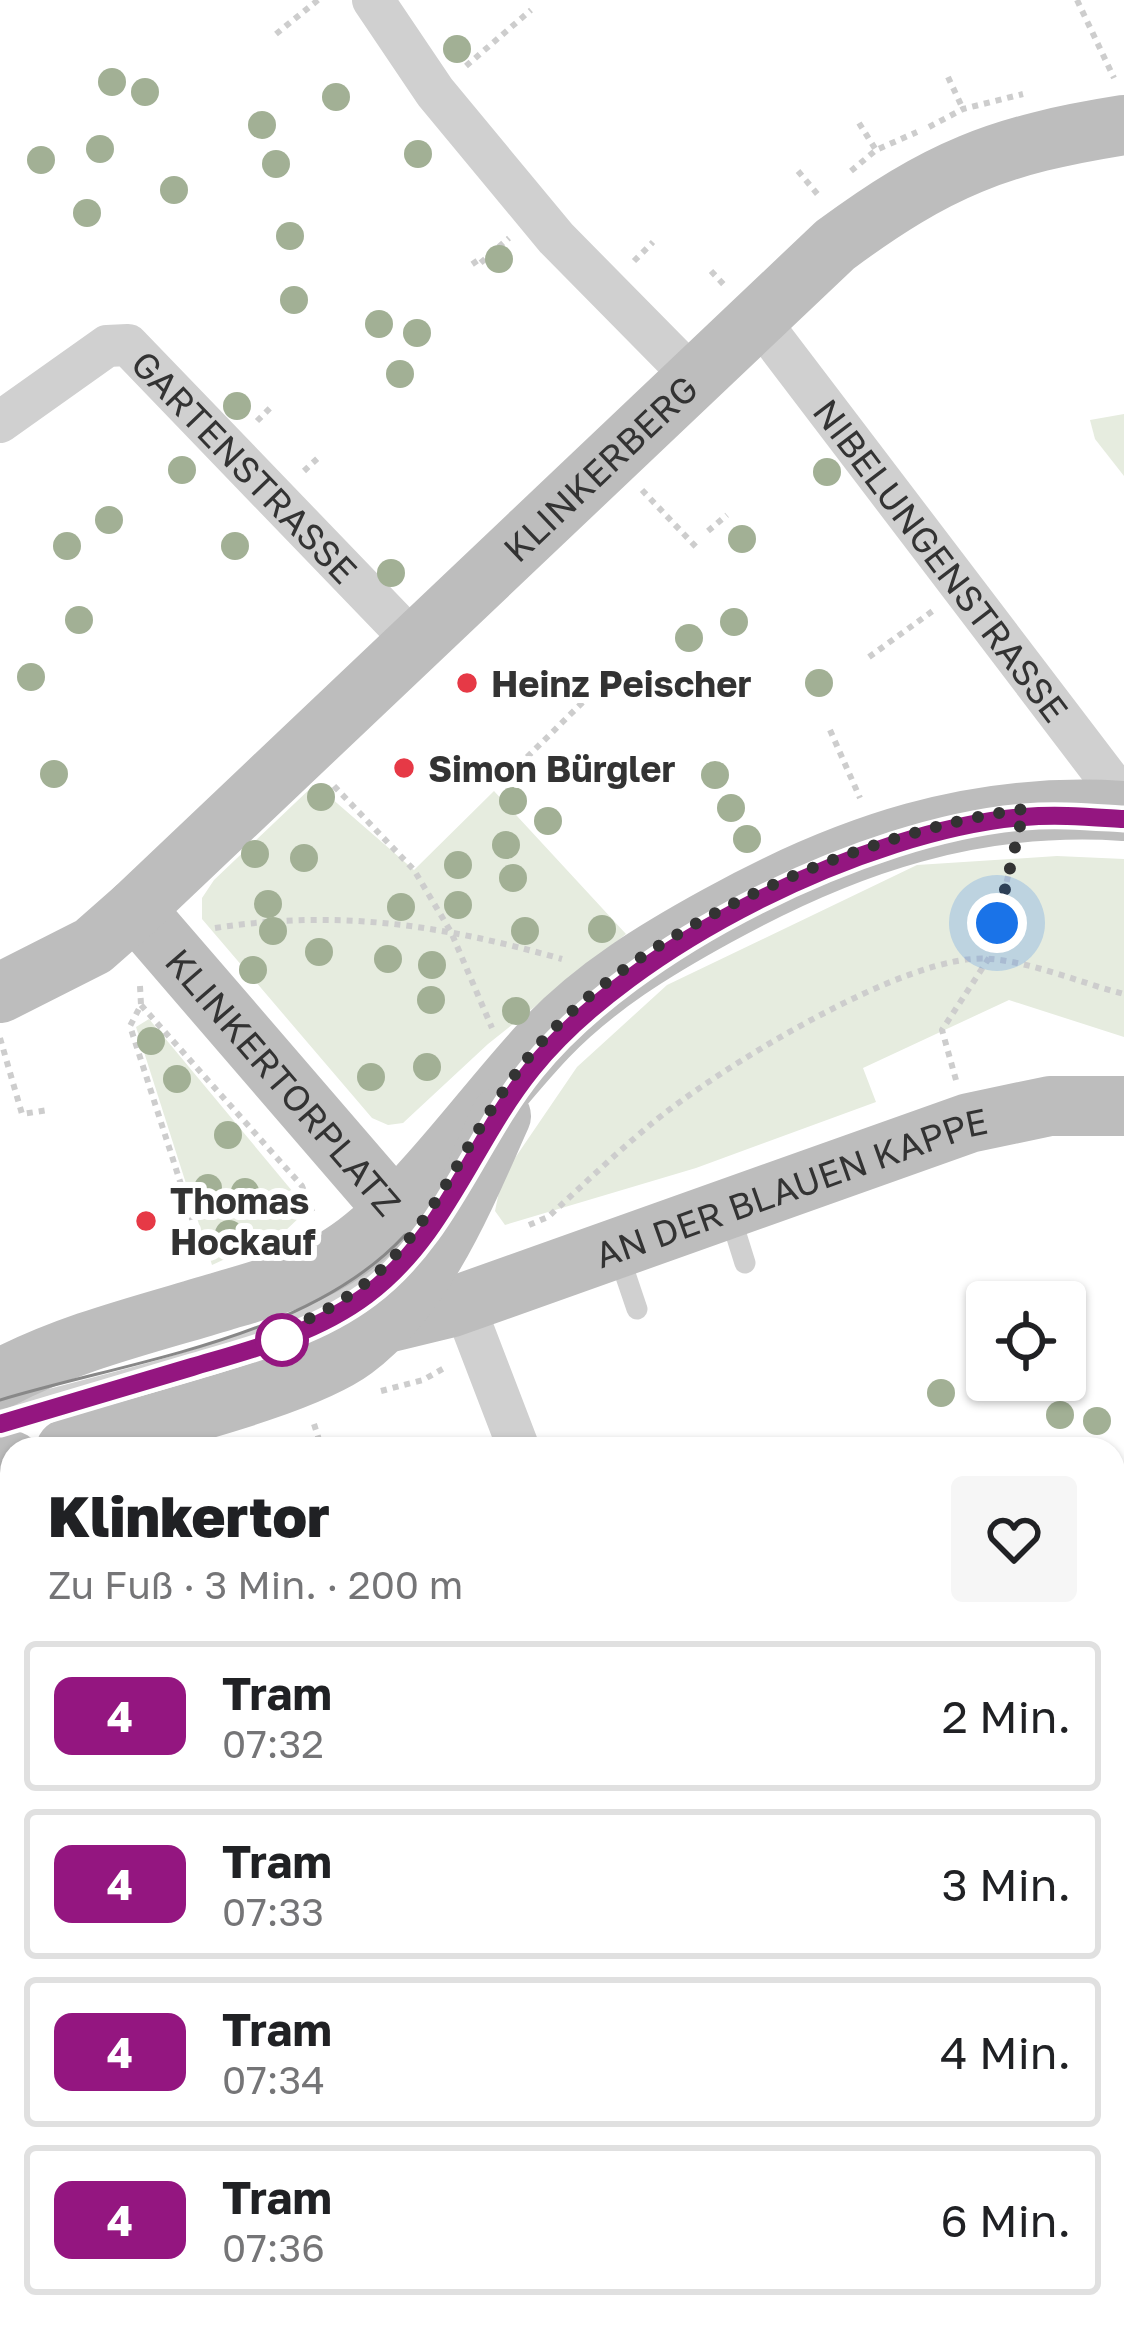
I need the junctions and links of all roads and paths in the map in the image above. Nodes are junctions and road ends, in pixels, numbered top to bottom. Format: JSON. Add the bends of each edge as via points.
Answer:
{"nodes":[{"id":1,"x":318,"y":0,"type":"edge"},
{"id":2,"x":373,"y":0,"type":"edge"},
{"id":3,"x":1077,"y":0,"type":"edge"},
{"id":4,"x":531,"y":10,"type":"dead end"},
{"id":5,"x":276,"y":34,"type":"dead end"},
{"id":6,"x":948,"y":76,"type":"dead end"},
{"id":7,"x":435,"y":92,"type":"junction"},
{"id":8,"x":1120,"y":103,"type":"edge"},
{"id":9,"x":963,"y":110,"type":"dead end"},
{"id":10,"x":859,"y":123,"type":"dead end"},
{"id":11,"x":876,"y":150,"type":"dead end"},
{"id":12,"x":798,"y":171,"type":"dead end"},
{"id":13,"x":820,"y":196,"type":"dead end"},
{"id":14,"x":758,"y":319,"type":"junction"},
{"id":15,"x":695,"y":379,"type":"junction"},
{"id":16,"x":0,"y":422,"type":"edge"},
{"id":17,"x":613,"y":460,"type":"junction"},
{"id":18,"x":727,"y":515,"type":"dead end"},
{"id":19,"x":708,"y":531,"type":"dead end"},
{"id":20,"x":697,"y":548,"type":"dead end"},
{"id":21,"x":964,"y":588,"type":"junction"},
{"id":22,"x":417,"y":645,"type":"junction"},
{"id":23,"x":869,"y":657,"type":"dead end"},
{"id":24,"x":592,"y":692,"type":"dead end"},
{"id":25,"x":830,"y":730,"type":"dead end"},
{"id":26,"x":302,"y":753,"type":"junction"},
{"id":27,"x":511,"y":774,"type":"dead end"},
{"id":28,"x":1124,"y":800,"type":"edge"},
{"id":29,"x":1024,"y":809,"type":"junction"},
{"id":30,"x":1124,"y":811,"type":"edge"},
{"id":31,"x":879,"y":841,"type":"junction"},
{"id":32,"x":451,"y":932,"type":"junction"},
{"id":33,"x":144,"y":942,"type":"junction"},
{"id":34,"x":989,"y":958,"type":"junction"},
{"id":35,"x":617,"y":975,"type":"junction"},
{"id":36,"x":0,"y":994,"type":"edge"},
{"id":37,"x":1124,"y":994,"type":"edge"},
{"id":38,"x":141,"y":1004,"type":"junction"},
{"id":39,"x":0,"y":1036,"type":"edge"},
{"id":40,"x":951,"y":1064,"type":"dead end"},
{"id":41,"x":518,"y":1068,"type":"junction"},
{"id":42,"x":1124,"y":1106,"type":"edge"},
{"id":43,"x":48,"y":1110,"type":"dead end"},
{"id":44,"x":309,"y":1224,"type":"dead end"},
{"id":45,"x":528,"y":1226,"type":"dead end"},
{"id":46,"x":616,"y":1248,"type":"junction"},
{"id":47,"x":426,"y":1250,"type":"junction"},
{"id":48,"x":218,"y":1302,"type":"junction"},
{"id":49,"x":637,"y":1309,"type":"dead end"},
{"id":50,"x":0,"y":1379,"type":"edge"},
{"id":51,"x":310,"y":1411,"type":"dead end"},
{"id":52,"x":0,"y":1413,"type":"edge"},
{"id":53,"x":102,"y":1437,"type":"edge"},
{"id":54,"x":318,"y":1437,"type":"edge"},
{"id":55,"x":513,"y":1437,"type":"edge"}],
"edges":[{"from":1,"to":5,"type":"path"},
{"from":2,"to":7,"type":"street"},
{"from":3,"to":8,"type":"path"},
{"from":4,"to":7,"type":"path"},
{"from":6,"to":9,"type":"path"},
{"from":7,"to":15,"type":"street","via":[[556,238]]},
{"from":8,"to":14,"type":"main road","name":"KLINKERBERG","via":[[914,190],[835,245]]},
{"from":10,"to":11,"type":"path"},
{"from":12,"to":13,"type":"path"},
{"from":14,"to":15,"type":"main road","name":"KLINKERBERG"},
{"from":14,"to":21,"type":"street","name":"NIBELUNGENSTRASSE"},
{"from":15,"to":17,"type":"main road","name":"KLINKERBERG"},
{"from":16,"to":22,"type":"street","name":"GARTENSTRASSE","via":[[107,346],[128,345]]},
{"from":17,"to":20,"type":"path"},
{"from":17,"to":22,"type":"main road","name":"KLINKERBERG"},
{"from":18,"to":19,"type":"path"},
{"from":21,"to":23,"type":"path"},
{"from":21,"to":28,"type":"street","name":"NIBELUNGENSTRASSE"},
{"from":22,"to":26,"type":"main road","name":"KLINKERBERG"},
{"from":24,"to":27,"type":"path"},
{"from":25,"to":31,"type":"path"},
{"from":26,"to":32,"type":"path","via":[[414,870]]},
{"from":26,"to":33,"type":"main road","name":"KLINKERBERG"},
{"from":29,"to":30,"type":"main road"},
{"from":29,"to":31,"type":"main road"},
{"from":29,"to":34,"type":"path"},
{"from":31,"to":35,"type":"main road","via":[[765,890]]},
{"from":32,"to":33,"type":"path","via":[[384,919],[287,917]]},
{"from":32,"to":35,"type":"path"},
{"from":32,"to":41,"type":"path"},
{"from":33,"to":36,"type":"main road","name":"KLINKERBERG","via":[[93,946]]},
{"from":33,"to":38,"type":"path"},
{"from":33,"to":47,"type":"main road","name":"KLINKERTORPLATZ"},
{"from":34,"to":37,"type":"path"},
{"from":34,"to":40,"type":"path","via":[[942,1030]]},
{"from":34,"to":45,"type":"path","via":[[931,968],[868,992],[779,1040],[652,1123]]},
{"from":35,"to":41,"type":"main road"},
{"from":38,"to":44,"type":"path","via":[[302,1186],[314,1206]]},
{"from":38,"to":48,"type":"path","via":[[130,1026]]},
{"from":39,"to":43,"type":"path","via":[[22,1114]]},
{"from":41,"to":47,"type":"main road"},
{"from":42,"to":46,"type":"main road","name":"AN DER BLAUEN KAPPE","via":[[1050,1106],[968,1124],[736,1236]]},
{"from":46,"to":47,"type":"main road","name":"AN DER BLAUEN KAPPE"},
{"from":46,"to":49,"type":"lane"},
{"from":47,"to":48,"type":"main road","via":[[350,1248],[299,1278]]},
{"from":47,"to":52,"type":"lane","via":[[300,1323]]},
{"from":47,"to":53,"type":"main road","via":[[382,1324],[334,1362]]},
{"from":47,"to":55,"type":"street"},
{"from":48,"to":50,"type":"main road","via":[[50,1352]]},
{"from":51,"to":54,"type":"path"}]}
